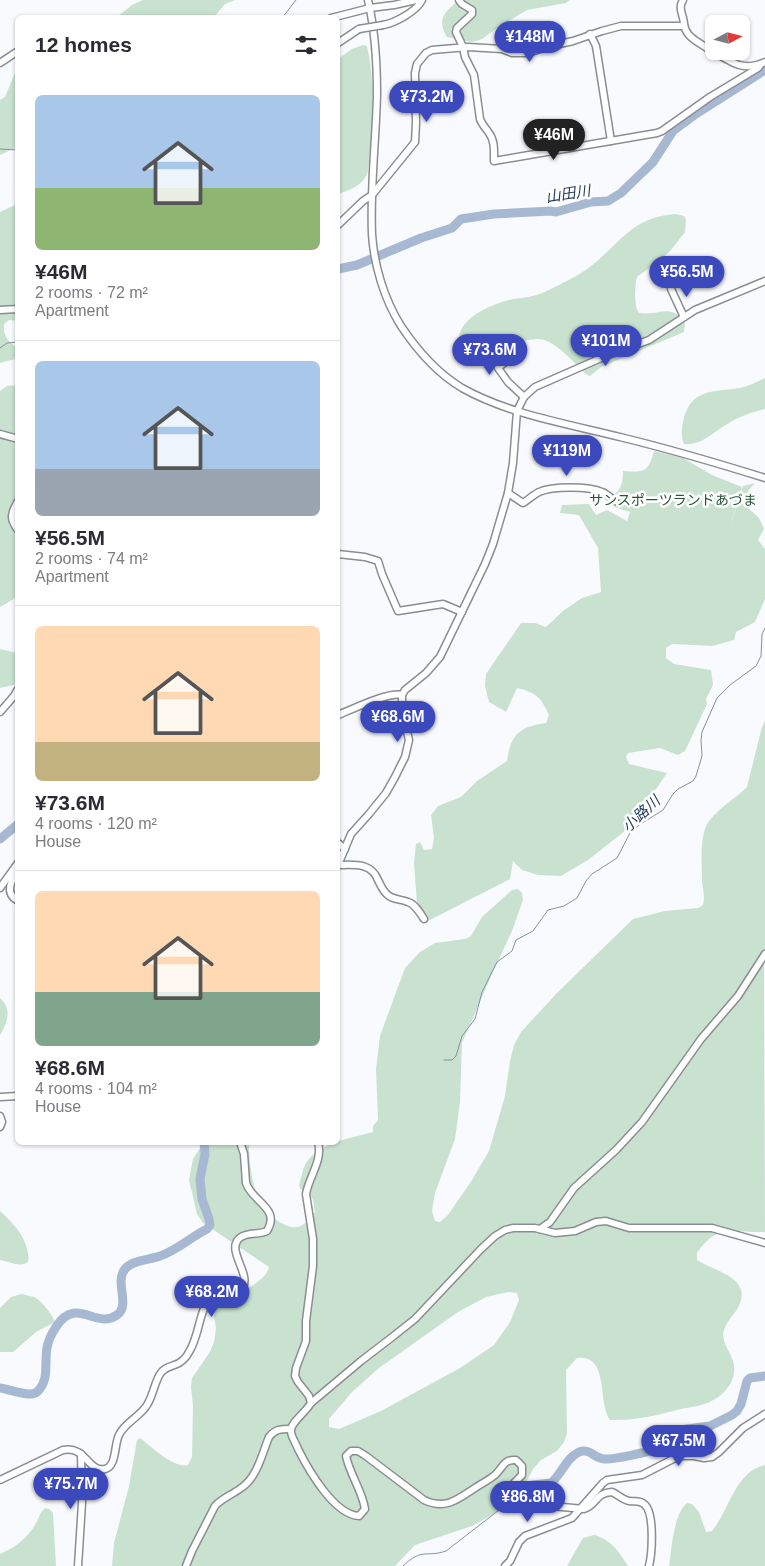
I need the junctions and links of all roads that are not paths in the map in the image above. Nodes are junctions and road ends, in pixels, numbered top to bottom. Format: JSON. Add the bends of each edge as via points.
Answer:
{"nodes":[{"id":1,"x":416,"y":0,"type":"edge"},
{"id":2,"x":422,"y":0,"type":"edge"},
{"id":3,"x":458,"y":0,"type":"edge"},
{"id":4,"x":683,"y":0,"type":"edge"},
{"id":5,"x":369,"y":3,"type":"edge"},
{"id":6,"x":339,"y":15,"type":"edge"},
{"id":7,"x":683,"y":26,"type":"junction"},
{"id":8,"x":590,"y":34,"type":"junction"},
{"id":9,"x":340,"y":42,"type":"edge"},
{"id":10,"x":463,"y":47,"type":"junction"},
{"id":11,"x":15,"y":54,"type":"edge"},
{"id":12,"x":0,"y":63,"type":"edge"},
{"id":13,"x":763,"y":63,"type":"edge"},
{"id":14,"x":611,"y":141,"type":"junction"},
{"id":15,"x":372,"y":195,"type":"junction"},
{"id":16,"x":340,"y":224,"type":"edge"},
{"id":17,"x":765,"y":281,"type":"edge"},
{"id":18,"x":671,"y":289,"type":"dead end"},
{"id":19,"x":15,"y":309,"type":"edge"},
{"id":20,"x":0,"y":310,"type":"edge"},
{"id":21,"x":684,"y":317,"type":"junction"},
{"id":22,"x":514,"y":355,"type":"dead end"},
{"id":23,"x":524,"y":397,"type":"junction"},
{"id":24,"x":517,"y":411,"type":"junction"},
{"id":25,"x":0,"y":434,"type":"edge"},
{"id":26,"x":15,"y":437,"type":"edge"},
{"id":27,"x":765,"y":478,"type":"edge"},
{"id":28,"x":508,"y":493,"type":"junction"},
{"id":29,"x":615,"y":501,"type":"dead end"},
{"id":30,"x":15,"y":507,"type":"edge"},
{"id":31,"x":15,"y":526,"type":"edge"},
{"id":32,"x":340,"y":555,"type":"edge"},
{"id":33,"x":462,"y":612,"type":"junction"},
{"id":34,"x":15,"y":694,"type":"edge"},
{"id":35,"x":402,"y":695,"type":"junction"},
{"id":36,"x":0,"y":712,"type":"edge"},
{"id":37,"x":340,"y":714,"type":"edge"},
{"id":38,"x":340,"y":845,"type":"edge"},
{"id":39,"x":345,"y":849,"type":"junction"},
{"id":40,"x":340,"y":860,"type":"edge"},
{"id":41,"x":340,"y":865,"type":"edge"},
{"id":42,"x":15,"y":867,"type":"edge"},
{"id":43,"x":15,"y":876,"type":"edge"},
{"id":44,"x":0,"y":888,"type":"edge"},
{"id":45,"x":15,"y":899,"type":"edge"},
{"id":46,"x":424,"y":919,"type":"dead end"},
{"id":47,"x":765,"y":954,"type":"edge"},
{"id":48,"x":15,"y":1096,"type":"edge"},
{"id":49,"x":0,"y":1097,"type":"edge"},
{"id":50,"x":0,"y":1116,"type":"edge"},
{"id":51,"x":0,"y":1126,"type":"edge"},
{"id":52,"x":241,"y":1145,"type":"edge"},
{"id":53,"x":318,"y":1145,"type":"edge"},
{"id":54,"x":540,"y":1229,"type":"junction"},
{"id":55,"x":765,"y":1243,"type":"edge"},
{"id":56,"x":311,"y":1403,"type":"junction"},
{"id":57,"x":765,"y":1414,"type":"edge"},
{"id":58,"x":290,"y":1429,"type":"junction"},
{"id":59,"x":81,"y":1454,"type":"junction"},
{"id":60,"x":0,"y":1480,"type":"edge"},
{"id":61,"x":580,"y":1509,"type":"junction"},
{"id":62,"x":78,"y":1566,"type":"edge"},
{"id":63,"x":186,"y":1566,"type":"edge"},
{"id":64,"x":505,"y":1566,"type":"edge"},
{"id":65,"x":649,"y":1566,"type":"edge"}],
"edges":[{"from":1,"to":5,"type":"street","via":[[394,5]]},
{"from":2,"to":9,"type":"street","bridge":true,"via":[[397,20],[359,29]]},
{"from":3,"to":10,"type":"street","via":[[473,12],[456,30]]},
{"from":4,"to":7,"type":"street","via":[[680,5]]},
{"from":5,"to":6,"type":"street"},
{"from":5,"to":15,"type":"street","via":[[377,94]]},
{"from":7,"to":8,"type":"street","via":[[621,26]]},
{"from":7,"to":13,"type":"street","via":[[693,40],[735,63],[745,66]]},
{"from":8,"to":10,"type":"street","via":[[528,53]]},
{"from":8,"to":14,"type":"street","via":[[596,46]]},
{"from":10,"to":14,"type":"street","via":[[474,75],[482,123],[492,137],[494,160]]},
{"from":10,"to":15,"type":"street","via":[[432,50],[417,64],[414,73],[415,142]]},
{"from":11,"to":12,"type":"street"},
{"from":13,"to":14,"type":"street","via":[[662,131]]},
{"from":15,"to":16,"type":"street"},
{"from":15,"to":24,"type":"street","via":[[372,235],[379,274],[392,311],[413,345],[440,372],[461,387]]},
{"from":17,"to":21,"type":"street"},
{"from":18,"to":21,"type":"street"},
{"from":19,"to":20,"type":"street"},
{"from":21,"to":23,"type":"street","via":[[649,340],[535,387]]},
{"from":22,"to":23,"type":"street","via":[[498,368]]},
{"from":23,"to":24,"type":"street"},
{"from":24,"to":27,"type":"street"},
{"from":24,"to":28,"type":"street"},
{"from":25,"to":26,"type":"street"},
{"from":28,"to":29,"type":"street","via":[[523,503],[539,492],[570,487],[598,490]]},
{"from":28,"to":33,"type":"street","via":[[493,544]]},
{"from":30,"to":31,"type":"street","via":[[11,515]]},
{"from":32,"to":33,"type":"street","via":[[378,562],[398,611],[443,604]]},
{"from":33,"to":35,"type":"street","via":[[440,657]]},
{"from":34,"to":36,"type":"street"},
{"from":35,"to":37,"type":"street","via":[[378,699]]},
{"from":35,"to":39,"type":"street","via":[[409,740],[405,757],[386,793],[351,834]]},
{"from":38,"to":39,"type":"street"},
{"from":39,"to":40,"type":"street"},
{"from":41,"to":46,"type":"street","via":[[370,868],[387,895],[411,904]]},
{"from":42,"to":44,"type":"street"},
{"from":43,"to":45,"type":"street","via":[[10,891]]},
{"from":47,"to":54,"type":"street","via":[[738,996],[701,1039],[642,1122],[574,1188],[550,1222]]},
{"from":48,"to":49,"type":"street"},
{"from":50,"to":51,"type":"street"},
{"from":52,"to":59,"type":"street","via":[[247,1188],[265,1206],[271,1221],[267,1231],[240,1237],[237,1242],[236,1253],[244,1276],[242,1288],[239,1291],[224,1290],[212,1296],[195,1342],[184,1359],[162,1372],[148,1404],[124,1426],[108,1468],[97,1468]]},
{"from":53,"to":56,"type":"street","via":[[319,1156],[306,1194],[313,1239],[306,1342],[295,1376]]},
{"from":54,"to":55,"type":"street","via":[[555,1233],[596,1222],[628,1228],[712,1228]]},
{"from":54,"to":56,"type":"street","via":[[513,1228],[495,1236],[415,1319]]},
{"from":56,"to":58,"type":"street"},
{"from":57,"to":61,"type":"street","via":[[712,1456],[679,1456],[642,1475],[607,1480]]},
{"from":58,"to":61,"type":"street","via":[[309,1471],[326,1494],[352,1516],[359,1516],[365,1509],[346,1456],[351,1451],[366,1456],[424,1500],[440,1505],[456,1500],[495,1474],[502,1464],[516,1460],[522,1466],[522,1475],[511,1489],[519,1503]]},
{"from":58,"to":63,"type":"street","via":[[273,1432],[251,1479],[215,1506]]},
{"from":59,"to":60,"type":"street","via":[[74,1449],[63,1450]]},
{"from":59,"to":62,"type":"street"},
{"from":61,"to":64,"type":"street","via":[[564,1522],[525,1536]]},
{"from":61,"to":65,"type":"street","via":[[588,1508],[606,1492],[647,1506],[652,1543]]}]}
